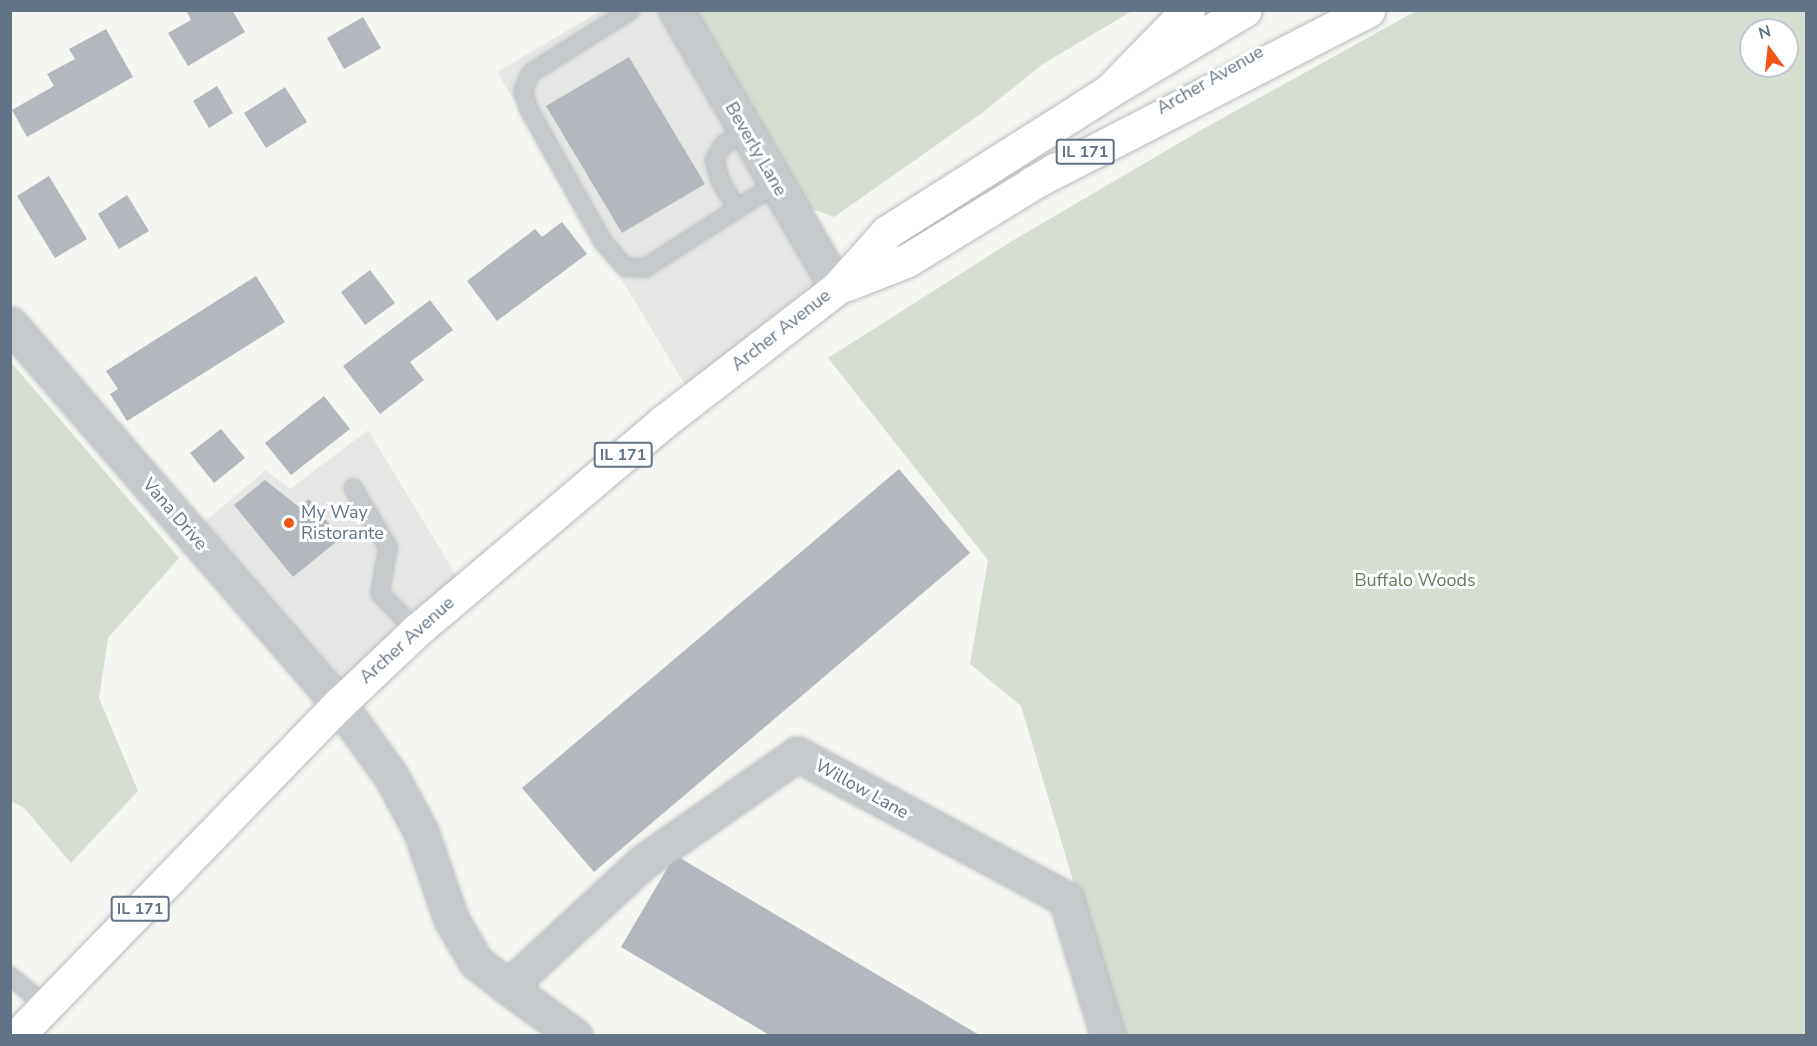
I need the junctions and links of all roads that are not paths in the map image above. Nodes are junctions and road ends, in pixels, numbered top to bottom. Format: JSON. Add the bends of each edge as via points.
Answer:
{"nodes":[{"id":1,"x":631,"y":10,"type":"edge"},
{"id":2,"x":676,"y":10,"type":"edge"},
{"id":3,"x":1188,"y":10,"type":"edge"},
{"id":4,"x":1245,"y":10,"type":"edge"},
{"id":5,"x":1332,"y":10,"type":"edge"},
{"id":6,"x":1368,"y":10,"type":"edge"},
{"id":7,"x":1109,"y":91,"type":"junction"},
{"id":8,"x":746,"y":131,"type":"junction"},
{"id":9,"x":1032,"y":183,"type":"junction"},
{"id":10,"x":776,"y":184,"type":"junction"},
{"id":11,"x":737,"y":209,"type":"junction"},
{"id":12,"x":837,"y":288,"type":"junction"},
{"id":13,"x":10,"y":324,"type":"edge"},
{"id":14,"x":353,"y":488,"type":"dead end"},
{"id":15,"x":416,"y":631,"type":"junction"},
{"id":16,"x":339,"y":704,"type":"junction"},
{"id":17,"x":10,"y":976,"type":"edge"},
{"id":18,"x":508,"y":987,"type":"junction"},
{"id":19,"x":45,"y":1005,"type":"junction"},
{"id":20,"x":17,"y":1035,"type":"edge"},
{"id":21,"x":575,"y":1035,"type":"edge"},
{"id":22,"x":1108,"y":1035,"type":"edge"}],
"edges":[{"from":1,"to":11,"type":"lane","via":[[531,73],[524,90],[528,108],[603,242],[625,267],[645,268]]},
{"from":2,"to":8,"type":"street","name":"Beverly Lane"},
{"from":3,"to":7,"type":"main road"},
{"from":4,"to":7,"type":"main road","name":"Archer Avenue","number":"IL 171"},
{"from":5,"to":9,"type":"main road","name":"Archer Avenue","number":"IL 171"},
{"from":6,"to":9,"type":"main road"},
{"from":7,"to":12,"type":"main road","name":"Archer Avenue","number":"IL 171","via":[[887,232]]},
{"from":8,"to":10,"type":"street","name":"Beverly Lane"},
{"from":8,"to":11,"type":"lane","via":[[724,144],[714,161]]},
{"from":9,"to":12,"type":"main road","name":"Archer Avenue","number":"IL 171","via":[[906,261]]},
{"from":10,"to":11,"type":"lane"},
{"from":10,"to":12,"type":"street","name":"Beverly Lane"},
{"from":12,"to":15,"type":"main road","name":"Archer Avenue","number":"IL 171","via":[[663,422]]},
{"from":13,"to":16,"type":"street","name":"Vana Drive"},
{"from":14,"to":15,"type":"lane","via":[[388,547],[380,593]]},
{"from":15,"to":16,"type":"main road","name":"Archer Avenue","number":"IL 171"},
{"from":16,"to":18,"type":"street","via":[[396,786],[421,832],[451,919],[476,962]]},
{"from":16,"to":19,"type":"main road","name":"Archer Avenue","number":"IL 171"},
{"from":17,"to":19,"type":"lane"},
{"from":18,"to":21,"type":"street"},
{"from":18,"to":22,"type":"street","name":"Willow Lane","via":[[643,862],[798,754],[1066,900]]},
{"from":19,"to":20,"type":"main road","name":"Archer Avenue","number":"IL 171"}]}
